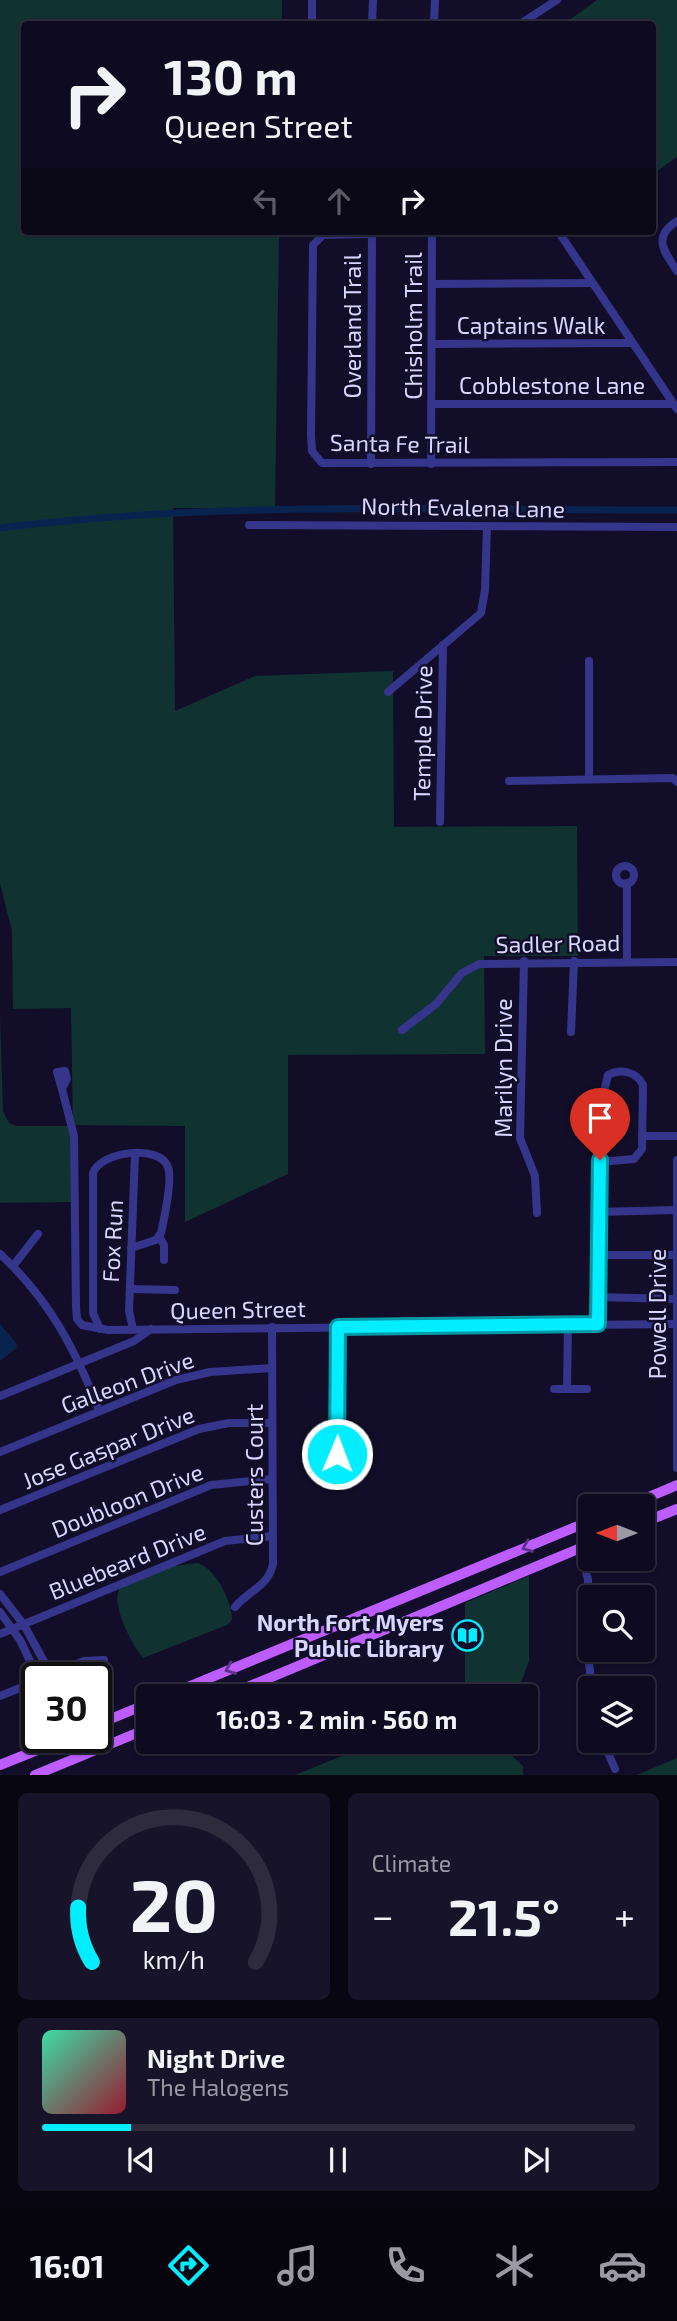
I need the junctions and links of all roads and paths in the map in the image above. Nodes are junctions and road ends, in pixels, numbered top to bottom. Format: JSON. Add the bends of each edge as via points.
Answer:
{"nodes":[{"id":1,"x":312,"y":0,"type":"edge"},
{"id":2,"x":373,"y":0,"type":"edge"},
{"id":3,"x":436,"y":0,"type":"edge"},
{"id":4,"x":557,"y":0,"type":"edge"},
{"id":5,"x":312,"y":21,"type":"edge"},
{"id":6,"x":372,"y":21,"type":"edge"},
{"id":7,"x":434,"y":21,"type":"edge"},
{"id":8,"x":525,"y":21,"type":"edge"},
{"id":9,"x":676,"y":222,"type":"edge"},
{"id":10,"x":327,"y":235,"type":"edge"},
{"id":11,"x":372,"y":235,"type":"edge"},
{"id":12,"x":432,"y":235,"type":"edge"},
{"id":13,"x":561,"y":235,"type":"edge"},
{"id":14,"x":677,"y":271,"type":"edge"},
{"id":15,"x":432,"y":284,"type":"junction"},
{"id":16,"x":592,"y":284,"type":"junction"},
{"id":17,"x":631,"y":343,"type":"junction"},
{"id":18,"x":432,"y":344,"type":"junction"},
{"id":19,"x":432,"y":404,"type":"junction"},
{"id":20,"x":675,"y":407,"type":"edge"},
{"id":21,"x":677,"y":462,"type":"edge"},
{"id":22,"x":371,"y":464,"type":"junction"},
{"id":23,"x":431,"y":464,"type":"junction"},
{"id":24,"x":248,"y":524,"type":"dead end"},
{"id":25,"x":487,"y":527,"type":"junction"},
{"id":26,"x":677,"y":527,"type":"edge"},
{"id":27,"x":443,"y":645,"type":"junction"},
{"id":28,"x":589,"y":661,"type":"dead end"},
{"id":29,"x":388,"y":692,"type":"dead end"},
{"id":30,"x":589,"y":779,"type":"junction"},
{"id":31,"x":509,"y":781,"type":"dead end"},
{"id":32,"x":677,"y":782,"type":"edge"},
{"id":33,"x":440,"y":822,"type":"dead end"},
{"id":34,"x":627,"y":883,"type":"dead end"},
{"id":35,"x":524,"y":961,"type":"junction"},
{"id":36,"x":574,"y":961,"type":"junction"},
{"id":37,"x":627,"y":961,"type":"junction"},
{"id":38,"x":677,"y":962,"type":"edge"},
{"id":39,"x":402,"y":1030,"type":"dead end"},
{"id":40,"x":571,"y":1032,"type":"dead end"},
{"id":41,"x":62,"y":1089,"type":"dead end"},
{"id":42,"x":642,"y":1136,"type":"junction"},
{"id":43,"x":677,"y":1136,"type":"edge"},
{"id":44,"x":135,"y":1154,"type":"junction"},
{"id":45,"x":677,"y":1160,"type":"edge"},
{"id":46,"x":599,"y":1163,"type":"junction"},
{"id":47,"x":677,"y":1175,"type":"edge"},
{"id":48,"x":677,"y":1210,"type":"edge"},
{"id":49,"x":598,"y":1212,"type":"junction"},
{"id":50,"x":537,"y":1213,"type":"dead end"},
{"id":51,"x":38,"y":1234,"type":"dead end"},
{"id":52,"x":159,"y":1236,"type":"junction"},
{"id":53,"x":131,"y":1248,"type":"junction"},
{"id":54,"x":0,"y":1254,"type":"edge"},
{"id":55,"x":598,"y":1255,"type":"junction"},
{"id":56,"x":676,"y":1255,"type":"edge"},
{"id":57,"x":164,"y":1260,"type":"dead end"},
{"id":58,"x":13,"y":1266,"type":"junction"},
{"id":59,"x":130,"y":1289,"type":"junction"},
{"id":60,"x":175,"y":1290,"type":"dead end"},
{"id":61,"x":597,"y":1297,"type":"junction"},
{"id":62,"x":676,"y":1299,"type":"edge"},
{"id":63,"x":598,"y":1324,"type":"junction"},
{"id":64,"x":677,"y":1324,"type":"edge"},
{"id":65,"x":568,"y":1325,"type":"junction"},
{"id":66,"x":272,"y":1327,"type":"junction"},
{"id":67,"x":338,"y":1327,"type":"junction"},
{"id":68,"x":100,"y":1329,"type":"junction"},
{"id":69,"x":133,"y":1329,"type":"junction"},
{"id":70,"x":151,"y":1329,"type":"junction"},
{"id":71,"x":80,"y":1363,"type":"junction"},
{"id":72,"x":272,"y":1368,"type":"junction"},
{"id":73,"x":554,"y":1389,"type":"dead end"},
{"id":74,"x":567,"y":1389,"type":"junction"},
{"id":75,"x":587,"y":1389,"type":"dead end"},
{"id":76,"x":0,"y":1396,"type":"edge"},
{"id":77,"x":99,"y":1410,"type":"junction"},
{"id":78,"x":272,"y":1423,"type":"junction"},
{"id":79,"x":0,"y":1452,"type":"edge"},
{"id":80,"x":337,"y":1454,"type":"dead end"},
{"id":81,"x":677,"y":1468,"type":"edge"},
{"id":82,"x":272,"y":1479,"type":"junction"},
{"id":83,"x":677,"y":1485,"type":"edge"},
{"id":84,"x":655,"y":1494,"type":"edge"},
{"id":85,"x":677,"y":1509,"type":"edge"},
{"id":86,"x":0,"y":1510,"type":"edge"},
{"id":87,"x":655,"y":1518,"type":"edge"},
{"id":88,"x":578,"y":1526,"type":"edge"},
{"id":89,"x":273,"y":1536,"type":"junction"},
{"id":90,"x":578,"y":1549,"type":"edge"},
{"id":91,"x":0,"y":1572,"type":"edge"},
{"id":92,"x":586,"y":1572,"type":"edge"},
{"id":93,"x":0,"y":1594,"type":"edge"},
{"id":94,"x":235,"y":1607,"type":"dead end"},
{"id":95,"x":0,"y":1612,"type":"edge"},
{"id":96,"x":24,"y":1625,"type":"junction"},
{"id":97,"x":12,"y":1629,"type":"junction"},
{"id":98,"x":0,"y":1634,"type":"edge"},
{"id":99,"x":104,"y":1660,"type":"dead end"},
{"id":100,"x":30,"y":1662,"type":"edge"},
{"id":101,"x":44,"y":1662,"type":"edge"},
{"id":102,"x":82,"y":1662,"type":"edge"},
{"id":103,"x":591,"y":1676,"type":"edge"},
{"id":104,"x":195,"y":1684,"type":"edge"},
{"id":105,"x":255,"y":1684,"type":"edge"},
{"id":106,"x":21,"y":1687,"type":"edge"},
{"id":107,"x":0,"y":1696,"type":"edge"},
{"id":108,"x":136,"y":1708,"type":"edge"},
{"id":109,"x":112,"y":1718,"type":"edge"},
{"id":110,"x":136,"y":1733,"type":"edge"},
{"id":111,"x":30,"y":1753,"type":"edge"},
{"id":112,"x":75,"y":1753,"type":"edge"},
{"id":113,"x":608,"y":1753,"type":"edge"},
{"id":114,"x":78,"y":1758,"type":"junction"},
{"id":115,"x":0,"y":1765,"type":"edge"},
{"id":116,"x":615,"y":1769,"type":"dead end"},
{"id":117,"x":36,"y":1775,"type":"edge"}],
"edges":[{"from":1,"to":5,"type":"street"},
{"from":2,"to":6,"type":"street"},
{"from":3,"to":7,"type":"street"},
{"from":4,"to":8,"type":"street"},
{"from":9,"to":14,"type":"street","via":[[660,238]]},
{"from":10,"to":22,"type":"street","name":"Santa Fe Trail","via":[[313,245],[311,267],[312,451],[322,463]]},
{"from":11,"to":22,"type":"street","name":"Overland Trail"},
{"from":12,"to":15,"type":"street","name":"Chisholm Trail"},
{"from":13,"to":16,"type":"street"},
{"from":15,"to":16,"type":"street"},
{"from":15,"to":18,"type":"street","name":"Chisholm Trail"},
{"from":16,"to":17,"type":"street"},
{"from":17,"to":18,"type":"street","name":"Captains Walk"},
{"from":17,"to":20,"type":"street"},
{"from":18,"to":19,"type":"street","name":"Chisholm Trail"},
{"from":19,"to":20,"type":"street","name":"Cobblestone Lane"},
{"from":19,"to":23,"type":"street","name":"Chisholm Trail"},
{"from":21,"to":23,"type":"street","name":"Santa Fe Trail"},
{"from":22,"to":23,"type":"street","name":"Santa Fe Trail"},
{"from":24,"to":25,"type":"street","name":"North Evalena Lane"},
{"from":25,"to":26,"type":"street","name":"North Evalena Lane"},
{"from":25,"to":27,"type":"street","via":[[481,613]]},
{"from":27,"to":29,"type":"street"},
{"from":27,"to":33,"type":"street","name":"Temple Drive"},
{"from":28,"to":30,"type":"street"},
{"from":30,"to":31,"type":"street"},
{"from":30,"to":32,"type":"street","via":[[673,778]]},
{"from":34,"to":37,"type":"street"},
{"from":35,"to":36,"type":"street","name":"Sadler Road"},
{"from":35,"to":39,"type":"street","name":"Sadler Road","via":[[470,966],[436,1004]]},
{"from":35,"to":50,"type":"street","name":"Marilyn Drive","via":[[520,1138],[535,1175]]},
{"from":36,"to":37,"type":"street","name":"Sadler Road"},
{"from":36,"to":40,"type":"street"},
{"from":37,"to":38,"type":"street","name":"Sadler Road"},
{"from":41,"to":68,"type":"street","via":[[74,1136],[77,1319],[82,1325]]},
{"from":42,"to":43,"type":"street"},
{"from":42,"to":46,"type":"street","via":[[638,1157]]},
{"from":42,"to":46,"type":"street","via":[[642,1081],[632,1074],[613,1072],[601,1095]]},
{"from":44,"to":52,"type":"street","via":[[163,1159],[169,1173]]},
{"from":44,"to":53,"type":"street","name":"Fox Run"},
{"from":44,"to":68,"type":"street","via":[[110,1157],[96,1166],[93,1313]]},
{"from":45,"to":47,"type":"street","name":"Powell Drive"},
{"from":46,"to":49,"type":"street"},
{"from":47,"to":48,"type":"street","name":"Powell Drive"},
{"from":48,"to":49,"type":"street"},
{"from":48,"to":56,"type":"street","name":"Powell Drive"},
{"from":49,"to":55,"type":"street"},
{"from":51,"to":58,"type":"street"},
{"from":52,"to":53,"type":"street"},
{"from":52,"to":57,"type":"street"},
{"from":53,"to":59,"type":"street","name":"Fox Run"},
{"from":54,"to":58,"type":"street"},
{"from":55,"to":56,"type":"street"},
{"from":55,"to":61,"type":"street"},
{"from":56,"to":62,"type":"street","name":"Powell Drive"},
{"from":58,"to":71,"type":"street","via":[[60,1322]]},
{"from":59,"to":60,"type":"street"},
{"from":59,"to":69,"type":"street","name":"Fox Run"},
{"from":61,"to":62,"type":"street"},
{"from":61,"to":63,"type":"street"},
{"from":62,"to":64,"type":"street","name":"Powell Drive"},
{"from":63,"to":64,"type":"street","name":"Queen Street"},
{"from":63,"to":65,"type":"street","name":"Queen Street"},
{"from":64,"to":81,"type":"street","name":"Powell Drive"},
{"from":65,"to":67,"type":"street","name":"Queen Street"},
{"from":65,"to":74,"type":"street"},
{"from":66,"to":67,"type":"street","name":"Queen Street"},
{"from":66,"to":70,"type":"street","name":"Queen Street"},
{"from":66,"to":72,"type":"street","name":"Custers Court"},
{"from":67,"to":80,"type":"street"},
{"from":68,"to":69,"type":"street","name":"Queen Street"},
{"from":69,"to":70,"type":"street","name":"Queen Street"},
{"from":70,"to":71,"type":"street"},
{"from":71,"to":76,"type":"street"},
{"from":71,"to":77,"type":"street"},
{"from":72,"to":77,"type":"street","name":"Galleon Drive","via":[[191,1375]]},
{"from":72,"to":78,"type":"street","name":"Custers Court"},
{"from":73,"to":74,"type":"street"},
{"from":74,"to":75,"type":"street"},
{"from":77,"to":79,"type":"street","name":"Galleon Drive"},
{"from":78,"to":82,"type":"street","name":"Custers Court"},
{"from":78,"to":86,"type":"street","name":"Jose Gaspar Drive","via":[[229,1423],[183,1434]]},
{"from":82,"to":89,"type":"street","name":"Custers Court"},
{"from":82,"to":91,"type":"street","name":"Doubloon Drive","via":[[211,1485]]},
{"from":83,"to":84,"type":"main road"},
{"from":85,"to":87,"type":"main road"},
{"from":88,"to":104,"type":"main road","one_way":true},
{"from":89,"to":94,"type":"street","name":"Custers Court","via":[[270,1575]]},
{"from":89,"to":96,"type":"street","name":"Bluebeard Drive","via":[[225,1541]]},
{"from":90,"to":105,"type":"main road"},
{"from":92,"to":103,"type":"street"},
{"from":93,"to":96,"type":"street"},
{"from":95,"to":97,"type":"street"},
{"from":96,"to":97,"type":"street","name":"Bluebeard Drive"},
{"from":96,"to":101,"type":"street"},
{"from":97,"to":98,"type":"street","name":"Bluebeard Drive"},
{"from":97,"to":100,"type":"street"},
{"from":99,"to":102,"type":"street"},
{"from":106,"to":107,"type":"street"},
{"from":108,"to":109,"type":"main road"},
{"from":110,"to":114,"type":"main road"},
{"from":111,"to":115,"type":"main road"},
{"from":112,"to":114,"type":"street"},
{"from":113,"to":116,"type":"street"},
{"from":114,"to":117,"type":"main road"}]}
